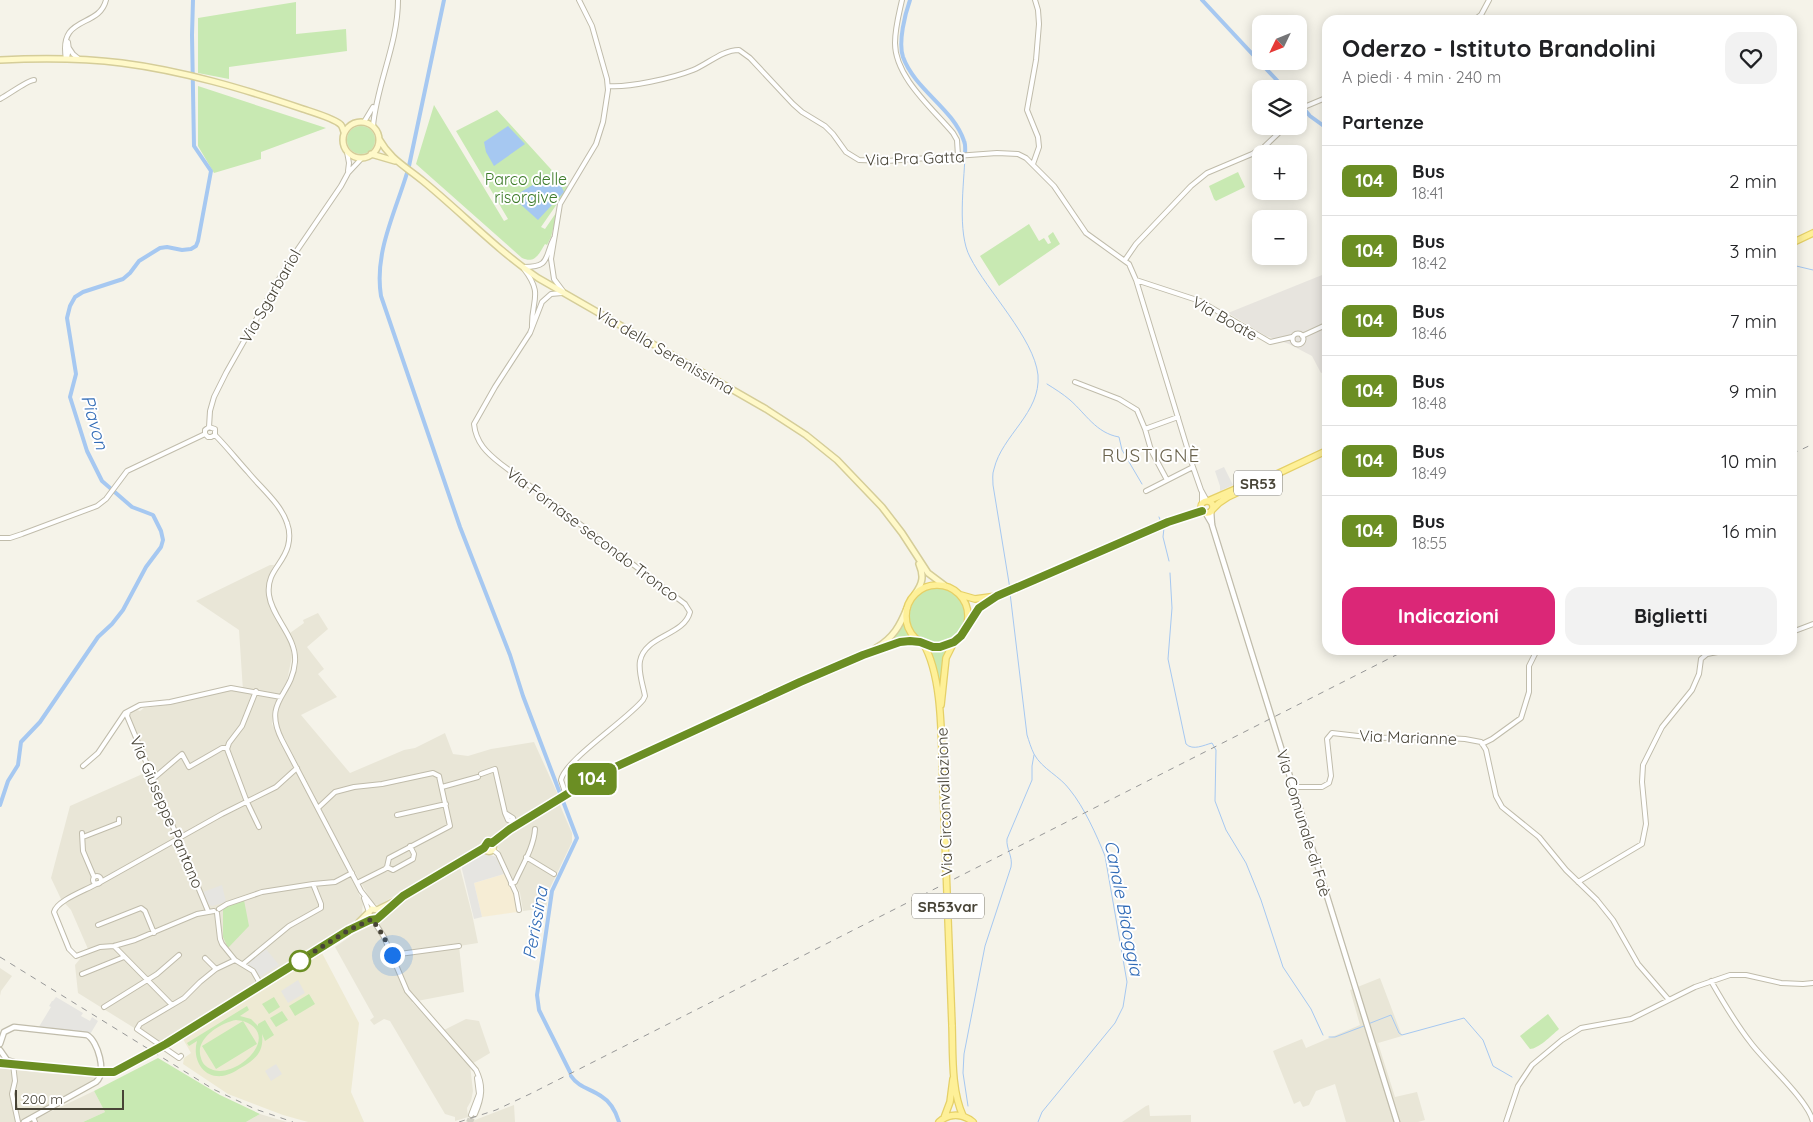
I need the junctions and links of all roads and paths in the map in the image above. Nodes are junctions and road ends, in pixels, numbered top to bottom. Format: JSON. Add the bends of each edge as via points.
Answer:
{"nodes":[{"id":1,"x":106,"y":0,"type":"edge"},
{"id":2,"x":398,"y":0,"type":"edge"},
{"id":3,"x":579,"y":0,"type":"edge"},
{"id":4,"x":902,"y":0,"type":"edge"},
{"id":5,"x":1035,"y":0,"type":"edge"},
{"id":6,"x":1489,"y":0,"type":"edge"},
{"id":7,"x":1481,"y":15,"type":"edge"},
{"id":8,"x":67,"y":48,"type":"junction"},
{"id":9,"x":52,"y":59,"type":"junction"},
{"id":10,"x":66,"y":59,"type":"junction"},
{"id":11,"x":0,"y":60,"type":"edge"},
{"id":12,"x":81,"y":60,"type":"junction"},
{"id":13,"x":608,"y":86,"type":"junction"},
{"id":14,"x":22,"y":87,"type":"dead end"},
{"id":15,"x":0,"y":99,"type":"edge"},
{"id":16,"x":1322,"y":100,"type":"edge"},
{"id":17,"x":374,"y":106,"type":"junction"},
{"id":18,"x":1307,"y":107,"type":"edge"},
{"id":19,"x":336,"y":122,"type":"junction"},
{"id":20,"x":364,"y":122,"type":"junction"},
{"id":21,"x":354,"y":123,"type":"junction"},
{"id":22,"x":373,"y":126,"type":"junction"},
{"id":23,"x":344,"y":132,"type":"junction"},
{"id":24,"x":1277,"y":135,"type":"edge"},
{"id":25,"x":379,"y":139,"type":"junction"},
{"id":26,"x":348,"y":152,"type":"junction"},
{"id":27,"x":371,"y":154,"type":"junction"},
{"id":28,"x":959,"y":156,"type":"junction"},
{"id":29,"x":362,"y":158,"type":"junction"},
{"id":30,"x":397,"y":162,"type":"junction"},
{"id":31,"x":1033,"y":164,"type":"junction"},
{"id":32,"x":348,"y":173,"type":"junction"},
{"id":33,"x":1813,"y":233,"type":"edge"},
{"id":34,"x":555,"y":236,"type":"junction"},
{"id":35,"x":1797,"y":241,"type":"edge"},
{"id":36,"x":1124,"y":260,"type":"junction"},
{"id":37,"x":522,"y":268,"type":"junction"},
{"id":38,"x":1136,"y":280,"type":"junction"},
{"id":39,"x":564,"y":293,"type":"junction"},
{"id":40,"x":1322,"y":327,"type":"edge"},
{"id":41,"x":532,"y":328,"type":"junction"},
{"id":42,"x":1302,"y":336,"type":"junction"},
{"id":43,"x":1292,"y":339,"type":"junction"},
{"id":44,"x":1075,"y":382,"type":"dead end"},
{"id":45,"x":1178,"y":417,"type":"junction"},
{"id":46,"x":208,"y":426,"type":"junction"},
{"id":47,"x":1145,"y":429,"type":"junction"},
{"id":48,"x":205,"y":434,"type":"junction"},
{"id":49,"x":215,"y":435,"type":"junction"},
{"id":50,"x":1322,"y":453,"type":"edge"},
{"id":51,"x":1307,"y":460,"type":"junction"},
{"id":52,"x":1193,"y":467,"type":"junction"},
{"id":53,"x":1167,"y":480,"type":"junction"},
{"id":54,"x":1146,"y":492,"type":"dead end"},
{"id":55,"x":1206,"y":507,"type":"junction"},
{"id":56,"x":0,"y":538,"type":"edge"},
{"id":57,"x":917,"y":556,"type":"junction"},
{"id":58,"x":944,"y":585,"type":"junction"},
{"id":59,"x":915,"y":594,"type":"junction"},
{"id":60,"x":961,"y":595,"type":"junction"},
{"id":61,"x":997,"y":596,"type":"junction"},
{"id":62,"x":907,"y":608,"type":"junction"},
{"id":63,"x":968,"y":623,"type":"junction"},
{"id":64,"x":1813,"y":624,"type":"edge"},
{"id":65,"x":1797,"y":630,"type":"edge"},
{"id":66,"x":954,"y":642,"type":"junction"},
{"id":67,"x":922,"y":643,"type":"junction"},
{"id":68,"x":863,"y":655,"type":"junction"},
{"id":69,"x":1535,"y":655,"type":"edge"},
{"id":70,"x":1706,"y":655,"type":"edge"},
{"id":71,"x":256,"y":691,"type":"junction"},
{"id":72,"x":281,"y":697,"type":"junction"},
{"id":73,"x":128,"y":712,"type":"junction"},
{"id":74,"x":940,"y":712,"type":"junction"},
{"id":75,"x":1482,"y":744,"type":"junction"},
{"id":76,"x":227,"y":748,"type":"junction"},
{"id":77,"x":83,"y":766,"type":"dead end"},
{"id":78,"x":297,"y":768,"type":"junction"},
{"id":79,"x":154,"y":778,"type":"junction"},
{"id":80,"x":1293,"y":787,"type":"junction"},
{"id":81,"x":442,"y":788,"type":"junction"},
{"id":82,"x":566,"y":796,"type":"junction"},
{"id":83,"x":247,"y":802,"type":"junction"},
{"id":84,"x":446,"y":804,"type":"junction"},
{"id":85,"x":318,"y":808,"type":"junction"},
{"id":86,"x":397,"y":815,"type":"dead end"},
{"id":87,"x":119,"y":819,"type":"dead end"},
{"id":88,"x":516,"y":824,"type":"junction"},
{"id":89,"x":259,"y":827,"type":"dead end"},
{"id":90,"x":536,"y":829,"type":"dead end"},
{"id":91,"x":179,"y":839,"type":"junction"},
{"id":92,"x":492,"y":843,"type":"junction"},
{"id":93,"x":410,"y":846,"type":"junction"},
{"id":94,"x":484,"y":848,"type":"junction"},
{"id":95,"x":493,"y":850,"type":"junction"},
{"id":96,"x":526,"y":857,"type":"junction"},
{"id":97,"x":388,"y":867,"type":"junction"},
{"id":98,"x":352,"y":873,"type":"junction"},
{"id":99,"x":554,"y":874,"type":"dead end"},
{"id":100,"x":97,"y":880,"type":"junction"},
{"id":101,"x":1578,"y":882,"type":"junction"},
{"id":102,"x":357,"y":883,"type":"junction"},
{"id":103,"x":313,"y":884,"type":"junction"},
{"id":104,"x":511,"y":884,"type":"junction"},
{"id":105,"x":361,"y":891,"type":"junction"},
{"id":106,"x":403,"y":896,"type":"junction"},
{"id":107,"x":376,"y":909,"type":"junction"},
{"id":108,"x":519,"y":910,"type":"dead end"},
{"id":109,"x":208,"y":911,"type":"junction"},
{"id":110,"x":217,"y":911,"type":"junction"},
{"id":111,"x":373,"y":917,"type":"junction"},
{"id":112,"x":98,"y":925,"type":"dead end"},
{"id":113,"x":154,"y":933,"type":"junction"},
{"id":114,"x":114,"y":946,"type":"junction"},
{"id":115,"x":459,"y":946,"type":"dead end"},
{"id":116,"x":179,"y":955,"type":"dead end"},
{"id":117,"x":392,"y":955,"type":"junction"},
{"id":118,"x":124,"y":957,"type":"junction"},
{"id":119,"x":205,"y":958,"type":"dead end"},
{"id":120,"x":235,"y":960,"type":"junction"},
{"id":121,"x":243,"y":964,"type":"junction"},
{"id":122,"x":216,"y":969,"type":"junction"},
{"id":123,"x":82,"y":974,"type":"dead end"},
{"id":124,"x":148,"y":980,"type":"junction"},
{"id":125,"x":1711,"y":981,"type":"junction"},
{"id":126,"x":1813,"y":983,"type":"edge"},
{"id":127,"x":261,"y":985,"type":"junction"},
{"id":128,"x":1669,"y":1000,"type":"junction"},
{"id":129,"x":172,"y":1004,"type":"junction"},
{"id":130,"x":104,"y":1007,"type":"dead end"},
{"id":131,"x":0,"y":1044,"type":"edge"},
{"id":132,"x":166,"y":1044,"type":"tunnel mouth"},
{"id":133,"x":0,"y":1050,"type":"edge"},
{"id":134,"x":181,"y":1056,"type":"dead end"},
{"id":135,"x":0,"y":1063,"type":"edge"},
{"id":136,"x":13,"y":1064,"type":"junction"},
{"id":137,"x":21,"y":1065,"type":"junction"},
{"id":138,"x":96,"y":1072,"type":"tunnel mouth"},
{"id":139,"x":953,"y":1072,"type":"junction"},
{"id":140,"x":473,"y":1115,"type":"tunnel mouth"},
{"id":141,"x":963,"y":1116,"type":"junction"},
{"id":142,"x":34,"y":1120,"type":"edge"},
{"id":143,"x":941,"y":1120,"type":"edge"},
{"id":144,"x":18,"y":1122,"type":"edge"},
{"id":145,"x":24,"y":1122,"type":"edge"},
{"id":146,"x":973,"y":1122,"type":"edge"},
{"id":147,"x":1397,"y":1122,"type":"edge"},
{"id":148,"x":1506,"y":1122,"type":"edge"},
{"id":149,"x":1813,"y":1122,"type":"edge"}],
"edges":[{"from":1,"to":8,"type":"street","via":[[104,9],[70,30]]},
{"from":2,"to":17,"type":"street","via":[[394,38]]},
{"from":3,"to":13,"type":"street","via":[[592,26]]},
{"from":4,"to":28,"type":"street","via":[[896,30],[897,59],[909,82],[953,133]]},
{"from":5,"to":31,"type":"street","via":[[1038,10],[1036,60],[1027,110],[1038,137],[1039,147]]},
{"from":6,"to":7,"type":"street"},
{"from":8,"to":9,"type":"street"},
{"from":8,"to":10,"type":"street"},
{"from":8,"to":12,"type":"street"},
{"from":9,"to":10,"type":"main road"},
{"from":9,"to":11,"type":"main road"},
{"from":10,"to":12,"type":"main road"},
{"from":12,"to":19,"type":"main road","via":[[122,63],[200,78],[255,93]]},
{"from":13,"to":28,"type":"street","name":"Via Pra Gatta","via":[[618,87],[679,75],[727,52],[739,50],[802,112],[825,126],[851,157],[867,162]]},
{"from":13,"to":34,"type":"street","via":[[599,135],[560,204]]},
{"from":14,"to":15,"type":"street"},
{"from":16,"to":18,"type":"street"},
{"from":17,"to":20,"type":"street"},
{"from":17,"to":22,"type":"street"},
{"from":19,"to":21,"type":"main road"},
{"from":19,"to":23,"type":"main road"},
{"from":20,"to":21,"type":"main road"},
{"from":20,"to":22,"type":"main road"},
{"from":21,"to":23,"type":"main road"},
{"from":22,"to":25,"type":"main road"},
{"from":23,"to":26,"type":"main road","via":[[343,143]]},
{"from":24,"to":36,"type":"street","via":[[1264,147],[1207,173],[1191,186]]},
{"from":25,"to":27,"type":"main road"},
{"from":25,"to":30,"type":"main road","name":"Via della Serenissima","via":[[385,151]]},
{"from":26,"to":29,"type":"main road"},
{"from":26,"to":32,"type":"street"},
{"from":27,"to":29,"type":"main road"},
{"from":27,"to":30,"type":"main road","name":"Via della Serenissima"},
{"from":28,"to":31,"type":"street","name":"Via Pra Gatta","via":[[1018,154]]},
{"from":29,"to":32,"type":"street","name":"Via Sgarbariol"},
{"from":30,"to":37,"type":"main road","name":"Via della Serenissima"},
{"from":31,"to":36,"type":"street","name":"Via Pra Gatta","via":[[1061,195],[1086,234]]},
{"from":32,"to":46,"type":"street","name":"Via Sgarbariol","via":[[287,264],[226,373],[214,397]]},
{"from":33,"to":35,"type":"main road"},
{"from":34,"to":37,"type":"street","via":[[541,265]]},
{"from":34,"to":39,"type":"street","via":[[552,271]]},
{"from":36,"to":38,"type":"street","name":"Via Pra Gatta"},
{"from":37,"to":39,"type":"main road","name":"Via della Serenissima"},
{"from":37,"to":41,"type":"street","name":"Via Fornase secondo Tronco","via":[[533,281],[536,296]]},
{"from":38,"to":43,"type":"street","name":"Via Boate","via":[[1200,301],[1263,340]]},
{"from":38,"to":45,"type":"street","name":"Via Pra Gatta"},
{"from":39,"to":41,"type":"street","name":"Via Fornase secondo Tronco","via":[[551,294],[544,299]]},
{"from":39,"to":57,"type":"main road","name":"Via della Serenissima","via":[[766,408],[806,435],[837,460],[882,506]]},
{"from":40,"to":42,"type":"street"},
{"from":41,"to":82,"type":"street","name":"Via Fornase secondo Tronco","via":[[474,424],[478,441],[486,452],[685,604],[690,612],[680,626],[645,651],[640,662],[643,700],[565,771],[561,780]]},
{"from":42,"to":43,"type":"street","via":[[1296,334]]},
{"from":42,"to":43,"type":"street","via":[[1303,341],[1299,344]]},
{"from":44,"to":47,"type":"street","via":[[1134,407]]},
{"from":45,"to":47,"type":"street"},
{"from":45,"to":52,"type":"street","name":"Via Pra Gatta"},
{"from":46,"to":48,"type":"street","name":"Via Sgarbariol"},
{"from":46,"to":49,"type":"street","via":[[214,428]]},
{"from":47,"to":53,"type":"street","via":[[1151,450]]},
{"from":48,"to":49,"type":"street","via":[[210,438]]},
{"from":48,"to":56,"type":"street","via":[[133,467],[123,474],[111,493],[97,506],[10,538]]},
{"from":49,"to":72,"type":"street","via":[[282,513],[289,531],[288,547],[272,571],[269,588],[272,604],[295,653],[294,671]]},
{"from":50,"to":51,"type":"main road","number":"SR53"},
{"from":51,"to":55,"type":"main road","number":"SR53"},
{"from":51,"to":55,"type":"main road","number":"SR53"},
{"from":52,"to":53,"type":"street"},
{"from":52,"to":55,"type":"street","name":"Via Pra Gatta"},
{"from":53,"to":54,"type":"street"},
{"from":55,"to":61,"type":"main road","number":"SR53"},
{"from":55,"to":80,"type":"street","name":"Via Comunale di Faè"},
{"from":57,"to":58,"type":"main road","name":"Via della Serenissima","via":[[931,575]]},
{"from":57,"to":59,"type":"main road","via":[[923,574]]},
{"from":58,"to":59,"type":"main road","via":[[929,586]]},
{"from":58,"to":60,"type":"main road","number":"SR53"},
{"from":59,"to":62,"type":"main road"},
{"from":60,"to":61,"type":"main road","number":"SR53","via":[[975,600]]},
{"from":60,"to":63,"type":"main road","via":[[966,604]]},
{"from":61,"to":63,"type":"main road","number":"SR53","via":[[979,608]]},
{"from":62,"to":67,"type":"main road","via":[[908,626]]},
{"from":62,"to":68,"type":"main road","via":[[895,633]]},
{"from":63,"to":66,"type":"main road","number":"SR53"},
{"from":64,"to":65,"type":"street"},
{"from":66,"to":67,"type":"main road","via":[[940,647]]},
{"from":66,"to":74,"type":"main road","name":"Via Circonvallazione","number":"SR53var","via":[[946,658]]},
{"from":67,"to":68,"type":"main road","via":[[900,642]]},
{"from":67,"to":74,"type":"main road","name":"Via Circonvallazione","number":"SR53var","via":[[929,654]]},
{"from":68,"to":82,"type":"main road","via":[[635,757]]},
{"from":69,"to":75,"type":"street","via":[[1529,666],[1529,692],[1521,718]]},
{"from":70,"to":101,"type":"street","via":[[1700,659],[1699,674],[1692,690],[1662,727],[1645,761],[1642,776],[1646,824],[1642,844]]},
{"from":71,"to":72,"type":"street"},
{"from":71,"to":73,"type":"street","via":[[226,688],[170,702],[140,705]]},
{"from":71,"to":76,"type":"street","via":[[242,726]]},
{"from":72,"to":78,"type":"street","via":[[275,722]]},
{"from":73,"to":77,"type":"street","via":[[98,753]]},
{"from":73,"to":79,"type":"street","name":"Via Giuseppe Pantano"},
{"from":74,"to":139,"type":"main road","name":"Via Circonvallazione","number":"SR53var","bridge":true},
{"from":75,"to":80,"type":"street","name":"Via Marianne","via":[[1465,739],[1376,738],[1332,733],[1327,739],[1329,783],[1319,787]]},
{"from":75,"to":101,"type":"street","via":[[1498,802],[1539,837]]},
{"from":76,"to":79,"type":"street","via":[[190,767],[182,754]]},
{"from":76,"to":83,"type":"street"},
{"from":78,"to":83,"type":"street","via":[[276,787]]},
{"from":78,"to":85,"type":"street"},
{"from":79,"to":91,"type":"street","name":"Via Giuseppe Pantano"},
{"from":80,"to":147,"type":"street","name":"Via Comunale di Faè"},
{"from":81,"to":84,"type":"street"},
{"from":81,"to":85,"type":"street","via":[[439,776],[433,773],[335,792]]},
{"from":81,"to":88,"type":"street","via":[[495,769],[508,820]]},
{"from":82,"to":88,"type":"main road"},
{"from":83,"to":89,"type":"street"},
{"from":83,"to":91,"type":"street"},
{"from":84,"to":86,"type":"street"},
{"from":84,"to":93,"type":"street","via":[[448,828]]},
{"from":85,"to":98,"type":"street"},
{"from":87,"to":100,"type":"street","via":[[119,823],[83,835],[83,851]]},
{"from":88,"to":92,"type":"main road"},
{"from":90,"to":96,"type":"street"},
{"from":91,"to":100,"type":"street"},
{"from":91,"to":109,"type":"street","name":"Via Giuseppe Pantano"},
{"from":92,"to":94,"type":"main road","via":[[488,842]]},
{"from":92,"to":95,"type":"main road"},
{"from":93,"to":97,"type":"street","via":[[389,858]]},
{"from":93,"to":97,"type":"street","via":[[413,859],[393,870]]},
{"from":94,"to":95,"type":"main road"},
{"from":94,"to":106,"type":"main road"},
{"from":95,"to":104,"type":"street","via":[[498,854]]},
{"from":96,"to":99,"type":"street"},
{"from":96,"to":104,"type":"street","via":[[515,882]]},
{"from":97,"to":102,"type":"street"},
{"from":98,"to":102,"type":"street"},
{"from":98,"to":103,"type":"street","via":[[334,882]]},
{"from":100,"to":114,"type":"street","via":[[91,887],[60,904],[54,912],[74,955]]},
{"from":101,"to":128,"type":"street","via":[[1606,910],[1638,964]]},
{"from":102,"to":105,"type":"street"},
{"from":103,"to":110,"type":"street","via":[[262,892],[227,904]]},
{"from":103,"to":121,"type":"street","via":[[321,908],[289,926]]},
{"from":104,"to":108,"type":"street"},
{"from":105,"to":107,"type":"street"},
{"from":105,"to":111,"type":"street"},
{"from":106,"to":107,"type":"main road"},
{"from":106,"to":111,"type":"main road"},
{"from":107,"to":111,"type":"main road","via":[[379,912]]},
{"from":109,"to":110,"type":"street"},
{"from":109,"to":113,"type":"street"},
{"from":110,"to":120,"type":"street","via":[[220,942]]},
{"from":111,"to":117,"type":"street"},
{"from":111,"to":127,"type":"main road"},
{"from":112,"to":113,"type":"street","via":[[139,908],[143,909]]},
{"from":113,"to":114,"type":"street"},
{"from":114,"to":118,"type":"street"},
{"from":115,"to":117,"type":"street"},
{"from":116,"to":124,"type":"street"},
{"from":117,"to":140,"type":"street","via":[[407,991],[467,1058],[475,1072],[479,1086]]},
{"from":118,"to":123,"type":"street"},
{"from":118,"to":124,"type":"street"},
{"from":119,"to":122,"type":"street"},
{"from":120,"to":121,"type":"street"},
{"from":120,"to":122,"type":"street"},
{"from":121,"to":127,"type":"street","via":[[253,971]]},
{"from":122,"to":129,"type":"street","via":[[184,998]]},
{"from":124,"to":129,"type":"street"},
{"from":124,"to":130,"type":"street"},
{"from":125,"to":126,"type":"street","via":[[1730,975],[1781,983]]},
{"from":125,"to":128,"type":"street"},
{"from":125,"to":149,"type":"street","via":[[1752,1045],[1794,1092]]},
{"from":127,"to":132,"type":"main road"},
{"from":128,"to":148,"type":"street","via":[[1631,1019],[1581,1028],[1562,1040],[1523,1076]]},
{"from":129,"to":134,"type":"street","via":[[137,1029],[179,1058]]},
{"from":131,"to":142,"type":"street","via":[[4,1032],[14,1027],[87,1036],[94,1042],[102,1072],[100,1079]]},
{"from":133,"to":137,"type":"street","via":[[7,1060]]},
{"from":135,"to":136,"type":"main road"},
{"from":136,"to":137,"type":"main road"},
{"from":136,"to":144,"type":"street","via":[[12,1094]]},
{"from":137,"to":138,"type":"main road"},
{"from":139,"to":141,"type":"main road","name":"Via Circonvallazione","number":"SR53var"},
{"from":139,"to":143,"type":"main road","name":"Via Circonvallazione","number":"SR53var","via":[[950,1102]]},
{"from":141,"to":143,"type":"main road","number":"SR53var","via":[[953,1115]]},
{"from":141,"to":146,"type":"main road"},
{"from":142,"to":145,"type":"street"}]}
